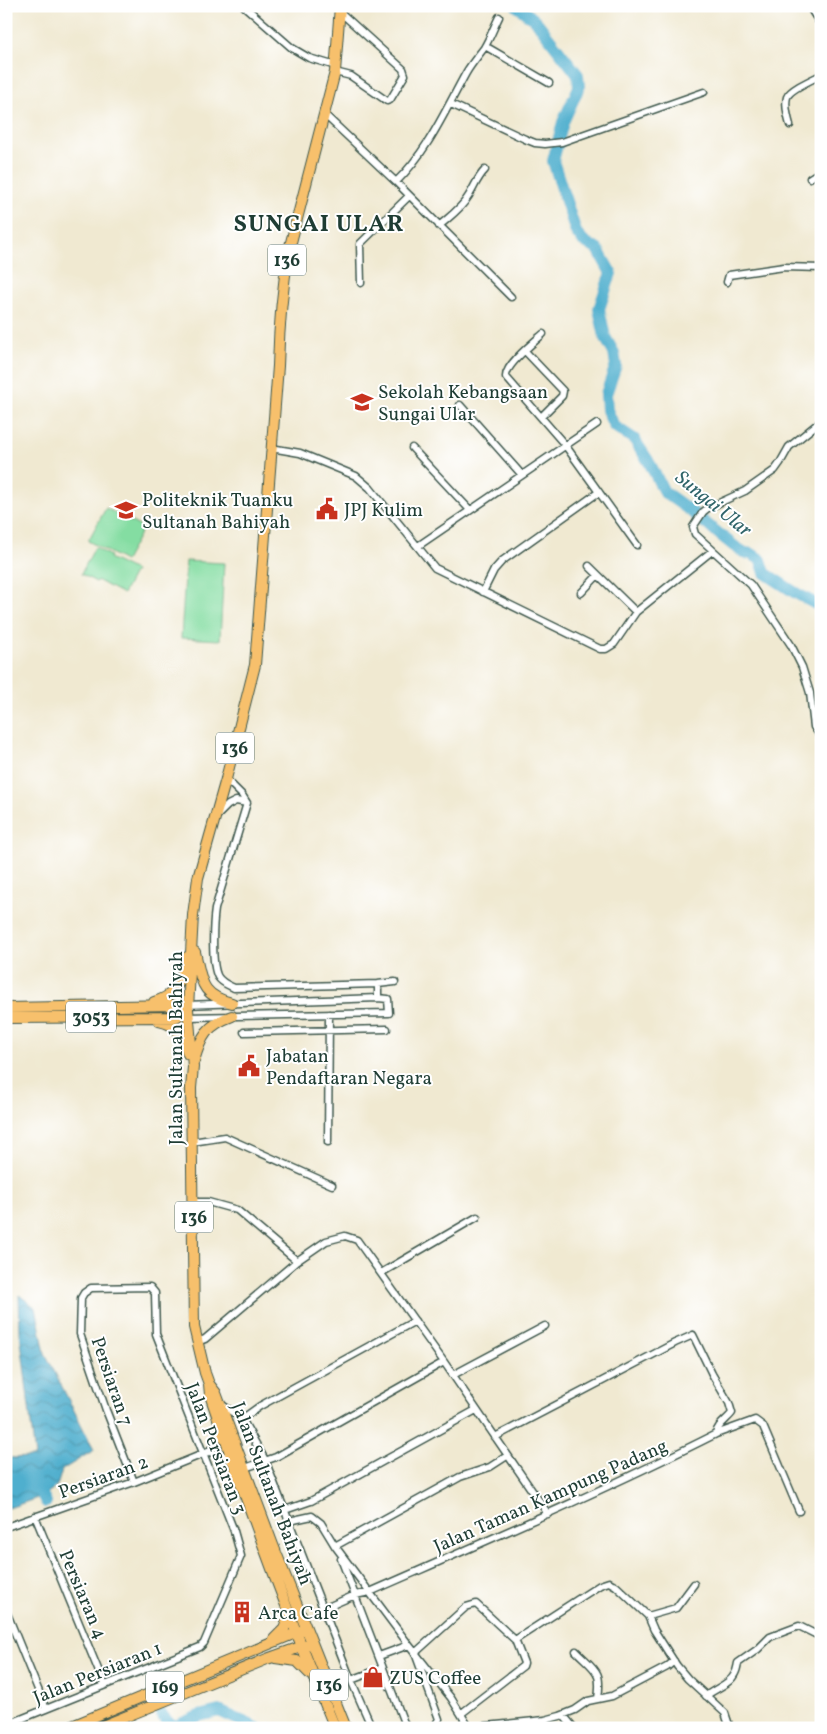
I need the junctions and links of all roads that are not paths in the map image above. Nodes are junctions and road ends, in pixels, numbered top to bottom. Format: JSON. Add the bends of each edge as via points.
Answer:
{"nodes":[{"id":1,"x":244,"y":6,"type":"edge"},
{"id":2,"x":809,"y":6,"type":"edge"},
{"id":3,"x":339,"y":9,"type":"edge"},
{"id":4,"x":499,"y":17,"type":"dead end"},
{"id":5,"x":821,"y":25,"type":"edge"},
{"id":6,"x":485,"y":46,"type":"junction"},
{"id":7,"x":336,"y":69,"type":"junction"},
{"id":8,"x":821,"y":75,"type":"edge"},
{"id":9,"x":549,"y":83,"type":"dead end"},
{"id":10,"x":704,"y":92,"type":"dead end"},
{"id":11,"x":451,"y":104,"type":"junction"},
{"id":12,"x":325,"y":115,"type":"junction"},
{"id":13,"x":790,"y":125,"type":"dead end"},
{"id":14,"x":485,"y":170,"type":"dead end"},
{"id":15,"x":821,"y":171,"type":"edge"},
{"id":16,"x":810,"y":178,"type":"dead end"},
{"id":17,"x":396,"y":182,"type":"junction"},
{"id":18,"x":409,"y":196,"type":"junction"},
{"id":19,"x":439,"y":226,"type":"junction"},
{"id":20,"x":821,"y":268,"type":"edge"},
{"id":21,"x":726,"y":282,"type":"dead end"},
{"id":22,"x":361,"y":283,"type":"dead end"},
{"id":23,"x":510,"y":297,"type":"dead end"},
{"id":24,"x":543,"y":334,"type":"dead end"},
{"id":25,"x":525,"y":351,"type":"junction"},
{"id":26,"x":460,"y":405,"type":"dead end"},
{"id":27,"x":541,"y":417,"type":"junction"},
{"id":28,"x":821,"y":421,"type":"edge"},
{"id":29,"x":597,"y":424,"type":"dead end"},
{"id":30,"x":565,"y":445,"type":"junction"},
{"id":31,"x":270,"y":448,"type":"junction"},
{"id":32,"x":412,"y":448,"type":"dead end"},
{"id":33,"x":522,"y":475,"type":"junction"},
{"id":34,"x":599,"y":492,"type":"junction"},
{"id":35,"x":470,"y":510,"type":"junction"},
{"id":36,"x":637,"y":545,"type":"dead end"},
{"id":37,"x":418,"y":546,"type":"junction"},
{"id":38,"x":712,"y":552,"type":"junction"},
{"id":39,"x":589,"y":566,"type":"dead end"},
{"id":40,"x":598,"y":575,"type":"junction"},
{"id":41,"x":483,"y":592,"type":"junction"},
{"id":42,"x":581,"y":593,"type":"dead end"},
{"id":43,"x":636,"y":612,"type":"junction"},
{"id":44,"x":821,"y":737,"type":"edge"},
{"id":45,"x":226,"y":779,"type":"junction"},
{"id":46,"x":247,"y":803,"type":"junction"},
{"id":47,"x":215,"y":818,"type":"junction"},
{"id":48,"x":192,"y":942,"type":"junction"},
{"id":49,"x":395,"y":982,"type":"dead end"},
{"id":50,"x":378,"y":984,"type":"junction"},
{"id":51,"x":378,"y":998,"type":"junction"},
{"id":52,"x":232,"y":1003,"type":"junction"},
{"id":53,"x":25,"y":1007,"type":"junction"},
{"id":54,"x":6,"y":1008,"type":"edge"},
{"id":55,"x":189,"y":1010,"type":"junction"},
{"id":56,"x":130,"y":1012,"type":"junction"},
{"id":57,"x":6,"y":1014,"type":"edge"},
{"id":58,"x":328,"y":1014,"type":"junction"},
{"id":59,"x":232,"y":1016,"type":"junction"},
{"id":60,"x":113,"y":1017,"type":"junction"},
{"id":61,"x":6,"y":1018,"type":"edge"},
{"id":62,"x":387,"y":1029,"type":"dead end"},
{"id":63,"x":329,"y":1030,"type":"junction"},
{"id":64,"x":244,"y":1032,"type":"dead end"},
{"id":65,"x":193,"y":1067,"type":"junction"},
{"id":66,"x":192,"y":1142,"type":"junction"},
{"id":67,"x":328,"y":1142,"type":"dead end"},
{"id":68,"x":332,"y":1185,"type":"dead end"},
{"id":69,"x":194,"y":1202,"type":"junction"},
{"id":70,"x":477,"y":1217,"type":"dead end"},
{"id":71,"x":297,"y":1261,"type":"junction"},
{"id":72,"x":381,"y":1274,"type":"junction"},
{"id":73,"x":118,"y":1287,"type":"joint"},
{"id":74,"x":415,"y":1321,"type":"junction"},
{"id":75,"x":545,"y":1326,"type":"dead end"},
{"id":76,"x":197,"y":1342,"type":"junction"},
{"id":77,"x":444,"y":1362,"type":"junction"},
{"id":78,"x":453,"y":1375,"type":"junction"},
{"id":79,"x":209,"y":1384,"type":"junction"},
{"id":80,"x":220,"y":1404,"type":"junction"},
{"id":81,"x":476,"y":1410,"type":"junction"},
{"id":82,"x":242,"y":1419,"type":"junction"},
{"id":83,"x":220,"y":1426,"type":"junction"},
{"id":84,"x":716,"y":1434,"type":"junction"},
{"id":85,"x":495,"y":1437,"type":"junction"},
{"id":86,"x":206,"y":1453,"type":"junction"},
{"id":87,"x":507,"y":1456,"type":"junction"},
{"id":88,"x":265,"y":1460,"type":"junction"},
{"id":89,"x":234,"y":1466,"type":"junction"},
{"id":90,"x":245,"y":1468,"type":"junction"},
{"id":91,"x":134,"y":1482,"type":"junction"},
{"id":92,"x":285,"y":1510,"type":"junction"},
{"id":93,"x":798,"y":1511,"type":"dead end"},
{"id":94,"x":548,"y":1514,"type":"junction"},
{"id":95,"x":35,"y":1516,"type":"junction"},
{"id":96,"x":289,"y":1521,"type":"junction"},
{"id":97,"x":6,"y":1527,"type":"edge"},
{"id":98,"x":337,"y":1548,"type":"junction"},
{"id":99,"x":694,"y":1584,"type":"dead end"},
{"id":100,"x":370,"y":1592,"type":"junction"},
{"id":101,"x":355,"y":1595,"type":"junction"},
{"id":102,"x":324,"y":1609,"type":"junction"},
{"id":103,"x":6,"y":1611,"type":"edge"},
{"id":104,"x":290,"y":1613,"type":"junction"},
{"id":105,"x":648,"y":1616,"type":"junction"},
{"id":106,"x":302,"y":1631,"type":"junction"},
{"id":107,"x":821,"y":1637,"type":"edge"},
{"id":108,"x":515,"y":1640,"type":"junction"},
{"id":109,"x":307,"y":1644,"type":"junction"},
{"id":110,"x":409,"y":1645,"type":"junction"},
{"id":111,"x":200,"y":1646,"type":"joint"},
{"id":112,"x":263,"y":1647,"type":"junction"},
{"id":113,"x":576,"y":1651,"type":"dead end"},
{"id":114,"x":415,"y":1653,"type":"junction"},
{"id":115,"x":379,"y":1656,"type":"junction"},
{"id":116,"x":267,"y":1659,"type":"junction"},
{"id":117,"x":674,"y":1661,"type":"junction"},
{"id":118,"x":384,"y":1668,"type":"junction"},
{"id":119,"x":314,"y":1678,"type":"junction"},
{"id":120,"x":351,"y":1680,"type":"junction"},
{"id":121,"x":104,"y":1684,"type":"junction"},
{"id":122,"x":706,"y":1696,"type":"junction"},
{"id":123,"x":598,"y":1699,"type":"junction"},
{"id":124,"x":46,"y":1709,"type":"junction"},
{"id":125,"x":462,"y":1713,"type":"junction"},
{"id":126,"x":563,"y":1715,"type":"junction"},
{"id":127,"x":6,"y":1725,"type":"edge"},
{"id":128,"x":468,"y":1727,"type":"edge"},
{"id":129,"x":727,"y":1727,"type":"edge"},
{"id":130,"x":67,"y":1728,"type":"edge"},
{"id":131,"x":98,"y":1728,"type":"edge"},
{"id":132,"x":334,"y":1728,"type":"edge"},
{"id":133,"x":346,"y":1728,"type":"edge"},
{"id":134,"x":372,"y":1728,"type":"edge"},
{"id":135,"x":406,"y":1728,"type":"edge"},
{"id":136,"x":434,"y":1728,"type":"edge"},
{"id":137,"x":574,"y":1728,"type":"edge"}],
"edges":[{"from":1,"to":7,"type":"street","via":[[292,48]]},
{"from":2,"to":5,"type":"street"},
{"from":3,"to":7,"type":"main road","name":"Jalan Sultanah Bahiyah","number":"136"},
{"from":3,"to":7,"type":"street","via":[[403,69],[405,75],[387,101]]},
{"from":4,"to":6,"type":"street"},
{"from":6,"to":9,"type":"street"},
{"from":6,"to":11,"type":"street"},
{"from":7,"to":12,"type":"main road","name":"Jalan Sultanah Bahiyah","number":"136"},
{"from":8,"to":13,"type":"street","via":[[789,94],[786,100]]},
{"from":10,"to":11,"type":"street","via":[[562,142],[545,144],[525,140]]},
{"from":11,"to":17,"type":"street","via":[[410,169]]},
{"from":12,"to":17,"type":"street"},
{"from":12,"to":31,"type":"main road","name":"Jalan Sultanah Bahiyah","number":"136","via":[[284,274]]},
{"from":14,"to":19,"type":"street","via":[[468,197]]},
{"from":15,"to":16,"type":"street"},
{"from":17,"to":18,"type":"street"},
{"from":18,"to":19,"type":"street"},
{"from":18,"to":22,"type":"street","via":[[360,244]]},
{"from":19,"to":23,"type":"street"},
{"from":20,"to":21,"type":"street","via":[[784,267],[730,275]]},
{"from":24,"to":25,"type":"street"},
{"from":25,"to":27,"type":"street","via":[[511,365],[506,377]]},
{"from":25,"to":27,"type":"street","via":[[563,391]]},
{"from":26,"to":33,"type":"street"},
{"from":27,"to":30,"type":"street"},
{"from":28,"to":38,"type":"street","via":[[789,447],[770,473],[745,491],[703,512],[693,527],[695,534]]},
{"from":29,"to":30,"type":"street"},
{"from":30,"to":33,"type":"street"},
{"from":30,"to":34,"type":"street"},
{"from":31,"to":37,"type":"street","via":[[300,453],[356,476],[370,488]]},
{"from":31,"to":45,"type":"main road","name":"Jalan Sultanah Bahiyah","number":"136","via":[[255,665]]},
{"from":32,"to":35,"type":"street"},
{"from":33,"to":35,"type":"street"},
{"from":34,"to":36,"type":"street"},
{"from":34,"to":41,"type":"street","via":[[502,561]]},
{"from":35,"to":37,"type":"street"},
{"from":37,"to":41,"type":"street","via":[[434,568]]},
{"from":38,"to":43,"type":"street"},
{"from":38,"to":44,"type":"street","via":[[752,585],[791,645],[802,667],[810,693],[814,727]]},
{"from":39,"to":40,"type":"street"},
{"from":40,"to":42,"type":"street"},
{"from":40,"to":43,"type":"street"},
{"from":41,"to":43,"type":"street","via":[[600,649],[614,644]]},
{"from":45,"to":46,"type":"street"},
{"from":45,"to":47,"type":"main road","name":"Jalan Sultanah Bahiyah","number":"136"},
{"from":46,"to":47,"type":"street","via":[[236,800]]},
{"from":46,"to":50,"type":"street","via":[[213,923],[218,977],[234,988]]},
{"from":47,"to":48,"type":"main road","name":"Jalan Sultanah Bahiyah","number":"136","via":[[198,878]]},
{"from":48,"to":52,"type":"main road","via":[[207,991],[218,1000]]},
{"from":48,"to":55,"type":"main road","name":"Jalan Sultanah Bahiyah","number":"136"},
{"from":48,"to":56,"type":"main road","via":[[175,991]]},
{"from":49,"to":50,"type":"street"},
{"from":50,"to":51,"type":"street"},
{"from":51,"to":52,"type":"street"},
{"from":51,"to":58,"type":"street","via":[[388,1000],[389,1013]]},
{"from":52,"to":55,"type":"street"},
{"from":53,"to":54,"type":"main road","number":"3053"},
{"from":53,"to":56,"type":"main road","number":"3053"},
{"from":53,"to":57,"type":"main road"},
{"from":53,"to":60,"type":"main road","via":[[46,1012],[89,1012]]},
{"from":55,"to":56,"type":"main road","number":"3053","via":[[176,1005]]},
{"from":55,"to":56,"type":"main road","number":"3053","via":[[176,1017]]},
{"from":55,"to":59,"type":"street"},
{"from":55,"to":65,"type":"main road","name":"Jalan Sultanah Bahiyah","number":"136"},
{"from":56,"to":60,"type":"main road","number":"3053"},
{"from":56,"to":65,"type":"main road","via":[[175,1027]]},
{"from":58,"to":59,"type":"street"},
{"from":58,"to":63,"type":"street"},
{"from":59,"to":65,"type":"main road","via":[[218,1021],[204,1034]]},
{"from":60,"to":61,"type":"main road","number":"3053"},
{"from":62,"to":63,"type":"street"},
{"from":63,"to":64,"type":"street"},
{"from":63,"to":67,"type":"street"},
{"from":65,"to":66,"type":"main road","name":"Jalan Sultanah Bahiyah","number":"136"},
{"from":66,"to":68,"type":"street","via":[[225,1137]]},
{"from":66,"to":69,"type":"main road","name":"Jalan Sultanah Bahiyah","number":"136"},
{"from":69,"to":71,"type":"street","via":[[208,1202],[237,1210]]},
{"from":69,"to":76,"type":"main road","name":"Jalan Sultanah Bahiyah","number":"136","via":[[194,1327]]},
{"from":70,"to":72,"type":"street"},
{"from":71,"to":72,"type":"street","via":[[326,1241],[344,1236],[357,1240]]},
{"from":71,"to":76,"type":"street"},
{"from":72,"to":74,"type":"street"},
{"from":73,"to":86,"type":"street","name":"Jalan Persiaran 3","via":[[150,1287],[155,1293],[156,1334]]},
{"from":73,"to":91,"type":"street","name":"Persiaran 7","via":[[91,1288],[84,1293],[81,1298],[80,1334]]},
{"from":74,"to":77,"type":"street"},
{"from":74,"to":82,"type":"street"},
{"from":75,"to":78,"type":"street"},
{"from":76,"to":79,"type":"main road","name":"Jalan Sultanah Bahiyah","number":"136"},
{"from":77,"to":78,"type":"street"},
{"from":77,"to":88,"type":"street"},
{"from":78,"to":81,"type":"street"},
{"from":79,"to":80,"type":"main road","name":"Jalan Sultanah Bahiyah","number":"136"},
{"from":79,"to":83,"type":"main road","name":"Jalan Sultanah Bahiyah","number":"136"},
{"from":80,"to":82,"type":"street"},
{"from":80,"to":90,"type":"main road","name":"Jalan Sultanah Bahiyah","number":"136"},
{"from":81,"to":85,"type":"street"},
{"from":81,"to":92,"type":"street","via":[[311,1500]]},
{"from":82,"to":88,"type":"street"},
{"from":83,"to":86,"type":"street","via":[[219,1438]]},
{"from":83,"to":89,"type":"main road","name":"Jalan Sultanah Bahiyah","number":"136"},
{"from":84,"to":85,"type":"street","name":"Jalan Taman Kampung Padang","via":[[732,1413],[693,1336]]},
{"from":84,"to":93,"type":"street","via":[[754,1420],[762,1426]]},
{"from":84,"to":94,"type":"street","name":"Jalan Taman Kampung Padang"},
{"from":85,"to":87,"type":"street"},
{"from":86,"to":89,"type":"street","via":[[225,1456]]},
{"from":86,"to":91,"type":"street","name":"Persiaran 2"},
{"from":86,"to":111,"type":"street","name":"Jalan Persiaran 3","via":[[241,1556]]},
{"from":87,"to":94,"type":"street"},
{"from":87,"to":98,"type":"street","via":[[490,1467],[460,1477]]},
{"from":88,"to":90,"type":"street"},
{"from":88,"to":92,"type":"street"},
{"from":89,"to":104,"type":"main road","name":"Jalan Sultanah Bahiyah","number":"136"},
{"from":90,"to":106,"type":"main road","name":"Jalan Sultanah Bahiyah","number":"136"},
{"from":91,"to":95,"type":"street","name":"Persiaran 2"},
{"from":92,"to":96,"type":"street"},
{"from":94,"to":100,"type":"street","name":"Jalan Taman Kampung Padang"},
{"from":95,"to":97,"type":"street","name":"Persiaran 2"},
{"from":95,"to":121,"type":"street","name":"Persiaran 4"},
{"from":96,"to":98,"type":"street","via":[[312,1516],[321,1523]]},
{"from":96,"to":102,"type":"street"},
{"from":98,"to":100,"type":"street"},
{"from":98,"to":101,"type":"street"},
{"from":99,"to":105,"type":"street","via":[[676,1608]]},
{"from":100,"to":101,"type":"street","name":"Jalan Taman Kampung Padang"},
{"from":100,"to":110,"type":"street"},
{"from":101,"to":102,"type":"street","name":"Jalan Taman Kampung Padang"},
{"from":101,"to":115,"type":"street"},
{"from":102,"to":120,"type":"street"},
{"from":103,"to":124,"type":"street"},
{"from":104,"to":106,"type":"main road","name":"Jalan Sultanah Bahiyah","number":"136"},
{"from":104,"to":112,"type":"main road","via":[[284,1629]]},
{"from":105,"to":108,"type":"street","via":[[609,1582],[592,1589]]},
{"from":105,"to":117,"type":"street"},
{"from":106,"to":109,"type":"main road","name":"Jalan Sultanah Bahiyah","number":"136"},
{"from":106,"to":112,"type":"main road","number":"169"},
{"from":107,"to":122,"type":"street","via":[[799,1626],[770,1637],[738,1663],[732,1680]]},
{"from":108,"to":114,"type":"street","via":[[474,1604],[466,1607]]},
{"from":108,"to":125,"type":"street","via":[[524,1665]]},
{"from":109,"to":116,"type":"main road","number":"169"},
{"from":109,"to":119,"type":"main road","name":"Jalan Sultanah Bahiyah","number":"136"},
{"from":109,"to":133,"type":"main road","name":"Jalan Sultanah Bahiyah","number":"136"},
{"from":110,"to":114,"type":"street"},
{"from":110,"to":115,"type":"street"},
{"from":111,"to":121,"type":"street","name":"Jalan Persiaran 1"},
{"from":112,"to":130,"type":"main road","number":"169"},
{"from":113,"to":123,"type":"street","via":[[598,1675]]},
{"from":114,"to":125,"type":"street"},
{"from":114,"to":136,"type":"street","via":[[439,1719]]},
{"from":115,"to":118,"type":"street"},
{"from":116,"to":119,"type":"main road","via":[[296,1661]]},
{"from":116,"to":131,"type":"main road","number":"169"},
{"from":117,"to":122,"type":"street"},
{"from":117,"to":123,"type":"street","via":[[612,1696]]},
{"from":118,"to":120,"type":"street"},
{"from":118,"to":135,"type":"street"},
{"from":119,"to":132,"type":"main road","name":"Jalan Sultanah Bahiyah","number":"136"},
{"from":120,"to":134,"type":"street"},
{"from":121,"to":124,"type":"street","name":"Jalan Persiaran 1"},
{"from":122,"to":129,"type":"street","via":[[726,1713]]},
{"from":123,"to":126,"type":"street"},
{"from":124,"to":127,"type":"street","name":"Jalan Persiaran 1"},
{"from":125,"to":128,"type":"street"},
{"from":126,"to":128,"type":"street","via":[[545,1720]]},
{"from":126,"to":137,"type":"street"}]}
